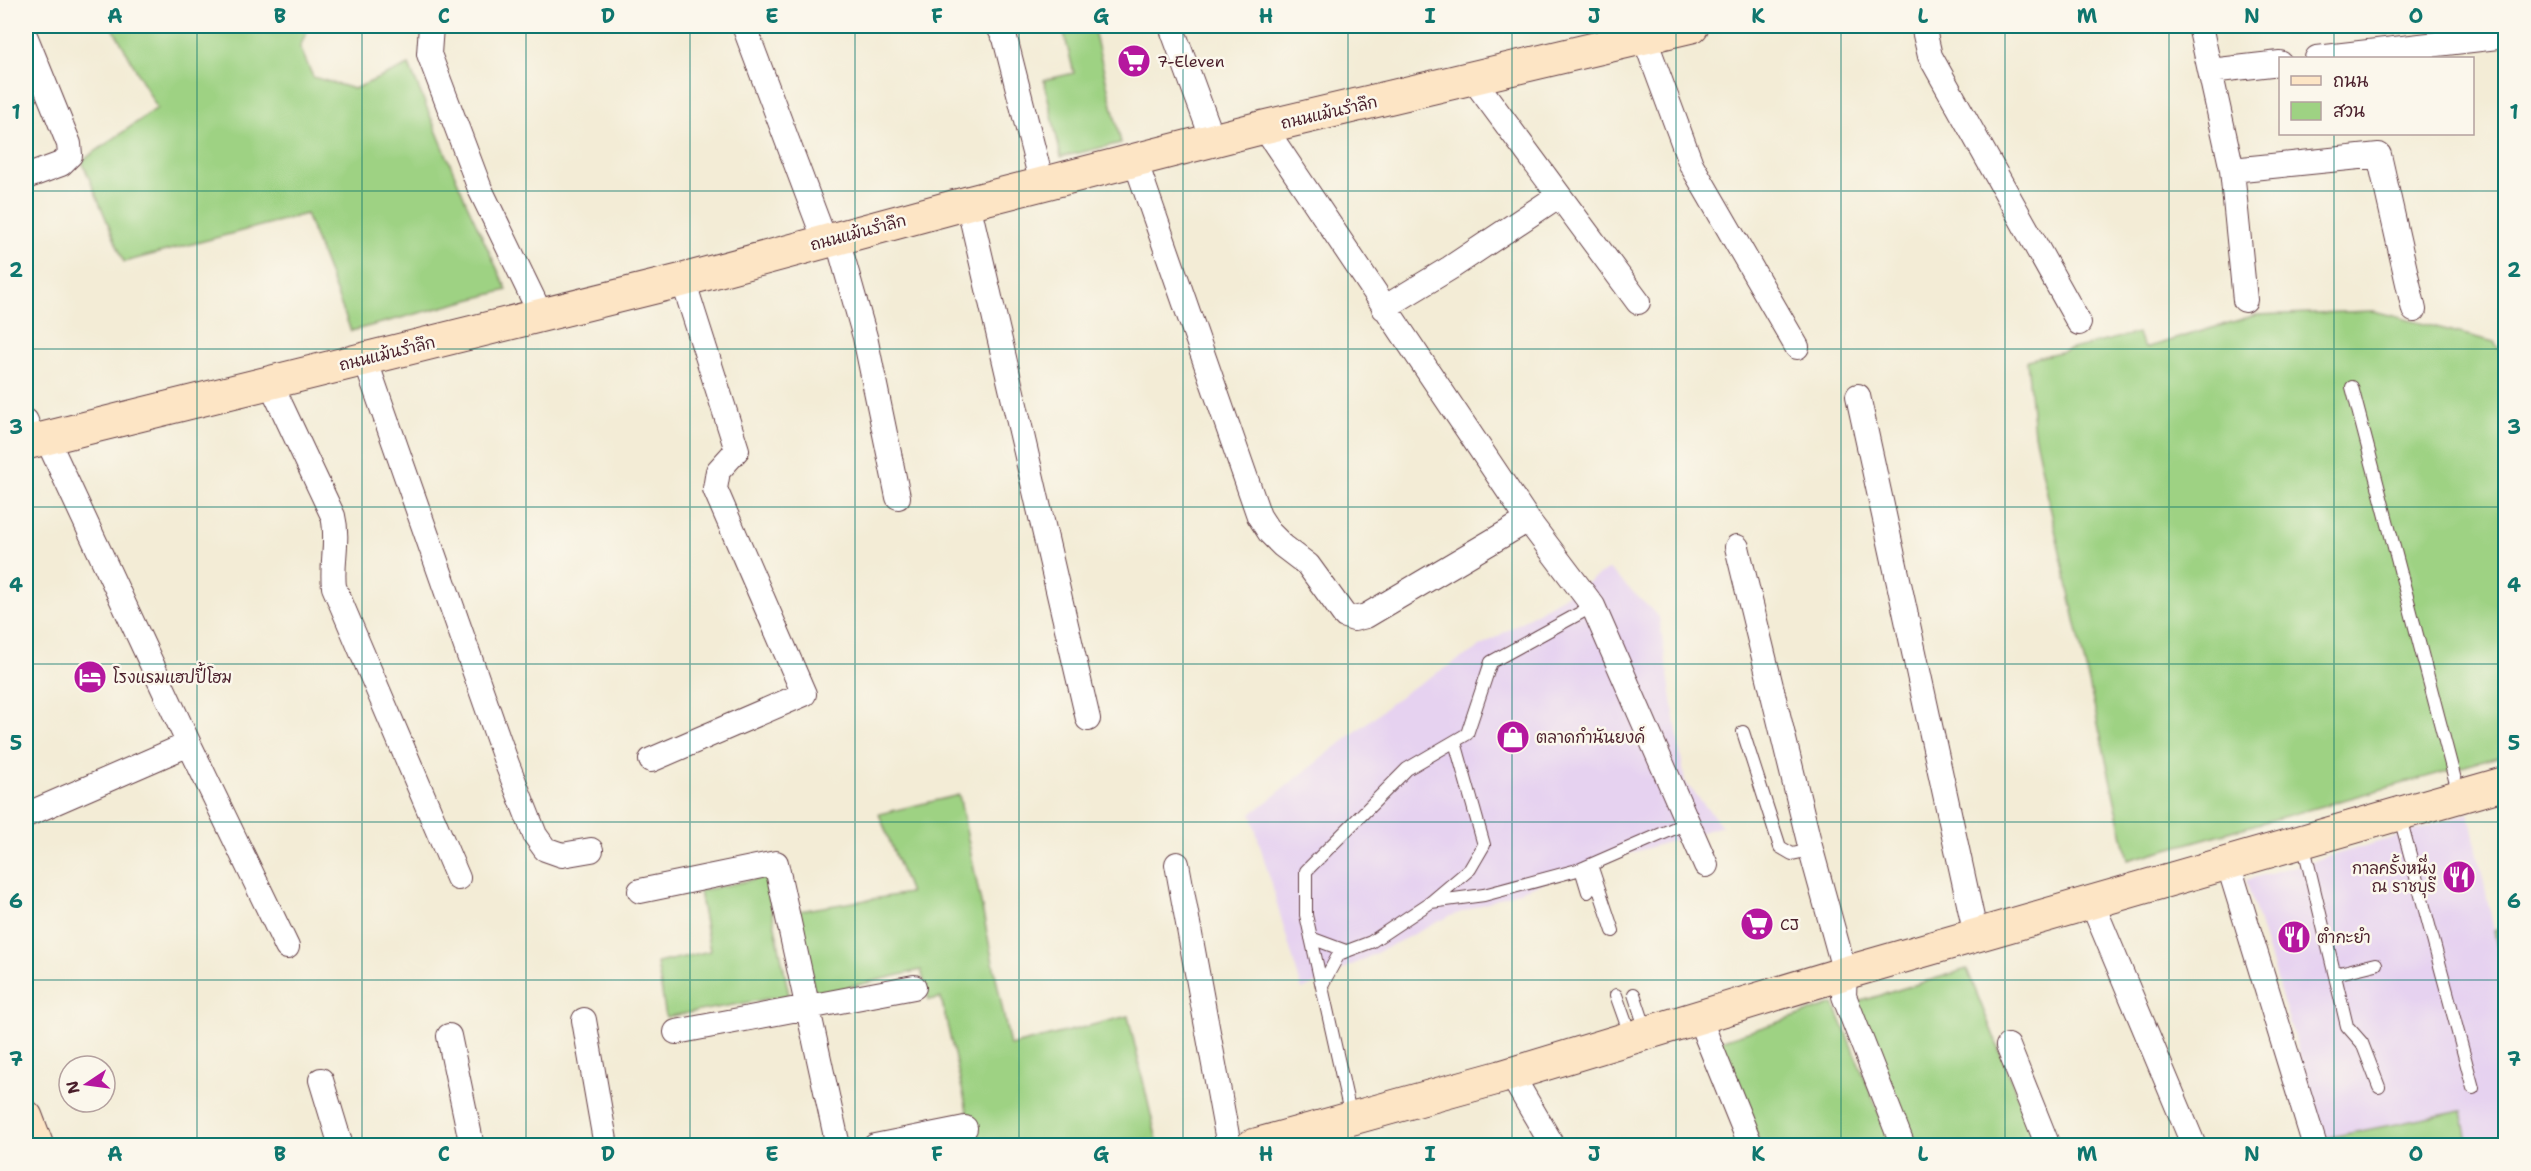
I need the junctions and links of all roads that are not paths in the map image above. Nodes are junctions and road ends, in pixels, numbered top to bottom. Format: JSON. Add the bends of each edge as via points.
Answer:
{"nodes":[{"id":1,"x":431,"y":26,"type":"edge"},
{"id":2,"x":744,"y":26,"type":"edge"},
{"id":3,"x":998,"y":26,"type":"edge"},
{"id":4,"x":1171,"y":26,"type":"edge"},
{"id":5,"x":1692,"y":26,"type":"edge"},
{"id":6,"x":1923,"y":26,"type":"edge"},
{"id":7,"x":2200,"y":26,"type":"edge"},
{"id":8,"x":1643,"y":31,"type":"edge"},
{"id":9,"x":2505,"y":36,"type":"edge"},
{"id":10,"x":26,"y":38,"type":"edge"},
{"id":11,"x":2326,"y":57,"type":"edge"},
{"id":12,"x":2279,"y":63,"type":"edge"},
{"id":13,"x":2210,"y":71,"type":"junction"},
{"id":14,"x":1473,"y":79,"type":"junction"},
{"id":15,"x":1264,"y":127,"type":"junction"},
{"id":16,"x":1212,"y":140,"type":"junction"},
{"id":17,"x":1135,"y":160,"type":"junction"},
{"id":18,"x":2232,"y":170,"type":"junction"},
{"id":19,"x":26,"y":177,"type":"edge"},
{"id":20,"x":1042,"y":184,"type":"junction"},
{"id":21,"x":1558,"y":196,"type":"junction"},
{"id":22,"x":968,"y":203,"type":"junction"},
{"id":23,"x":831,"y":239,"type":"junction"},
{"id":24,"x":683,"y":280,"type":"junction"},
{"id":25,"x":2245,"y":300,"type":"dead end"},
{"id":26,"x":1638,"y":302,"type":"dead end"},
{"id":27,"x":1384,"y":308,"type":"junction"},
{"id":28,"x":2414,"y":310,"type":"dead end"},
{"id":29,"x":541,"y":315,"type":"junction"},
{"id":30,"x":2079,"y":323,"type":"dead end"},
{"id":31,"x":1797,"y":347,"type":"dead end"},
{"id":32,"x":364,"y":359,"type":"junction"},
{"id":33,"x":270,"y":382,"type":"junction"},
{"id":34,"x":2352,"y":387,"type":"dead end"},
{"id":35,"x":1858,"y":396,"type":"dead end"},
{"id":36,"x":33,"y":435,"type":"edge"},
{"id":37,"x":897,"y":497,"type":"dead end"},
{"id":38,"x":1528,"y":520,"type":"junction"},
{"id":39,"x":1737,"y":547,"type":"dead end"},
{"id":40,"x":1593,"y":606,"type":"junction"},
{"id":41,"x":1088,"y":719,"type":"dead end"},
{"id":42,"x":1743,"y":732,"type":"dead end"},
{"id":43,"x":1455,"y":742,"type":"junction"},
{"id":44,"x":189,"y":744,"type":"junction"},
{"id":45,"x":651,"y":760,"type":"dead end"},
{"id":46,"x":2505,"y":783,"type":"edge"},
{"id":47,"x":2459,"y":796,"type":"junction"},
{"id":48,"x":2399,"y":814,"type":"junction"},
{"id":49,"x":26,"y":815,"type":"edge"},
{"id":50,"x":1689,"y":822,"type":"junction"},
{"id":51,"x":2303,"y":841,"type":"junction"},
{"id":52,"x":591,"y":850,"type":"dead end"},
{"id":53,"x":1811,"y":850,"type":"junction"},
{"id":54,"x":2228,"y":863,"type":"junction"},
{"id":55,"x":1177,"y":864,"type":"dead end"},
{"id":56,"x":1706,"y":865,"type":"dead end"},
{"id":57,"x":1586,"y":867,"type":"junction"},
{"id":58,"x":458,"y":878,"type":"dead end"},
{"id":59,"x":640,"y":891,"type":"dead end"},
{"id":60,"x":1588,"y":892,"type":"dead end"},
{"id":61,"x":1431,"y":902,"type":"junction"},
{"id":62,"x":2091,"y":903,"type":"junction"},
{"id":63,"x":1613,"y":931,"type":"dead end"},
{"id":64,"x":1976,"y":936,"type":"junction"},
{"id":65,"x":1311,"y":938,"type":"junction"},
{"id":66,"x":287,"y":947,"type":"dead end"},
{"id":67,"x":1346,"y":951,"type":"junction"},
{"id":68,"x":2376,"y":964,"type":"dead end"},
{"id":69,"x":1845,"y":973,"type":"junction"},
{"id":70,"x":2335,"y":974,"type":"junction"},
{"id":71,"x":1322,"y":985,"type":"junction"},
{"id":72,"x":914,"y":987,"type":"dead end"},
{"id":73,"x":1634,"y":994,"type":"dead end"},
{"id":74,"x":1616,"y":995,"type":"dead end"},
{"id":75,"x":807,"y":1007,"type":"junction"},
{"id":76,"x":1699,"y":1018,"type":"junction"},
{"id":77,"x":584,"y":1020,"type":"dead end"},
{"id":78,"x":676,"y":1032,"type":"dead end"},
{"id":79,"x":448,"y":1036,"type":"dead end"},
{"id":80,"x":1639,"y":1036,"type":"junction"},
{"id":81,"x":2008,"y":1046,"type":"dead end"},
{"id":82,"x":1511,"y":1074,"type":"junction"},
{"id":83,"x":321,"y":1080,"type":"dead end"},
{"id":84,"x":2379,"y":1087,"type":"dead end"},
{"id":85,"x":2473,"y":1088,"type":"dead end"},
{"id":86,"x":26,"y":1117,"type":"edge"},
{"id":87,"x":1352,"y":1118,"type":"junction"},
{"id":88,"x":964,"y":1128,"type":"dead end"},
{"id":89,"x":38,"y":1146,"type":"edge"},
{"id":90,"x":341,"y":1146,"type":"edge"},
{"id":91,"x":472,"y":1146,"type":"edge"},
{"id":92,"x":606,"y":1146,"type":"edge"},
{"id":93,"x":838,"y":1146,"type":"edge"},
{"id":94,"x":876,"y":1146,"type":"edge"},
{"id":95,"x":1228,"y":1146,"type":"edge"},
{"id":96,"x":1252,"y":1146,"type":"edge"},
{"id":97,"x":1553,"y":1146,"type":"edge"},
{"id":98,"x":1751,"y":1146,"type":"edge"},
{"id":99,"x":1903,"y":1146,"type":"edge"},
{"id":100,"x":2048,"y":1146,"type":"edge"},
{"id":101,"x":2194,"y":1146,"type":"edge"},
{"id":102,"x":2316,"y":1146,"type":"edge"}],
"edges":[{"from":1,"to":29,"type":"street","via":[[429,54],[480,189]]},
{"from":2,"to":23,"type":"street"},
{"from":3,"to":20,"type":"street","via":[[1005,38]]},
{"from":4,"to":16,"type":"street"},
{"from":5,"to":8,"type":"street","name":"ถนนแม้นรำลึก"},
{"from":6,"to":30,"type":"street","via":[[1930,56]]},
{"from":7,"to":13,"type":"street"},
{"from":8,"to":14,"type":"street","name":"ถนนแม้นรำลึก"},
{"from":8,"to":31,"type":"street","via":[[1691,164]]},
{"from":9,"to":11,"type":"street"},
{"from":10,"to":19,"type":"street","via":[[70,155],[61,164]]},
{"from":12,"to":13,"type":"street"},
{"from":13,"to":18,"type":"street"},
{"from":14,"to":15,"type":"street","name":"ถนนแม้นรำลึก"},
{"from":14,"to":21,"type":"street"},
{"from":15,"to":16,"type":"street","name":"ถนนแม้นรำลึก"},
{"from":15,"to":27,"type":"street"},
{"from":16,"to":17,"type":"street","name":"ถนนแม้นรำลึก"},
{"from":17,"to":20,"type":"street","name":"ถนนแม้นรำลึก"},
{"from":17,"to":38,"type":"street","via":[[1259,516],[1283,546],[1308,565],[1345,616],[1354,620],[1366,616]]},
{"from":18,"to":25,"type":"street"},
{"from":18,"to":28,"type":"street","via":[[2379,155]]},
{"from":20,"to":22,"type":"street","name":"ถนนแม้นรำลึก"},
{"from":21,"to":26,"type":"street"},
{"from":21,"to":27,"type":"street"},
{"from":22,"to":23,"type":"street","name":"ถนนแม้นรำลึก"},
{"from":22,"to":41,"type":"street"},
{"from":23,"to":24,"type":"street","name":"ถนนแม้นรำลึก"},
{"from":23,"to":37,"type":"street","via":[[865,337]]},
{"from":24,"to":29,"type":"street","name":"ถนนแม้นรำลึก"},
{"from":24,"to":45,"type":"street","via":[[737,450],[718,471],[715,489],[804,694]]},
{"from":27,"to":38,"type":"street"},
{"from":29,"to":32,"type":"street","name":"ถนนแม้นรำลึก"},
{"from":32,"to":33,"type":"street","name":"ถนนแม้นรำลึก"},
{"from":32,"to":52,"type":"street","via":[[535,836],[545,849],[562,855]]},
{"from":33,"to":36,"type":"street","name":"ถนนแม้นรำลึก"},
{"from":33,"to":58,"type":"street","via":[[333,516],[334,586]]},
{"from":34,"to":47,"type":"lane"},
{"from":35,"to":64,"type":"street"},
{"from":36,"to":44,"type":"street","via":[[53,452]]},
{"from":38,"to":40,"type":"street"},
{"from":39,"to":53,"type":"street"},
{"from":40,"to":43,"type":"lane","via":[[1491,662],[1467,734]]},
{"from":40,"to":50,"type":"street"},
{"from":42,"to":53,"type":"lane","via":[[1780,847],[1792,854]]},
{"from":43,"to":61,"type":"lane","via":[[1484,845],[1470,869]]},
{"from":43,"to":65,"type":"lane","via":[[1407,769],[1306,871],[1306,915]]},
{"from":44,"to":49,"type":"street"},
{"from":44,"to":66,"type":"street"},
{"from":46,"to":47,"type":"street"},
{"from":47,"to":48,"type":"street"},
{"from":48,"to":51,"type":"street"},
{"from":48,"to":85,"type":"lane"},
{"from":50,"to":56,"type":"street"},
{"from":50,"to":57,"type":"lane"},
{"from":51,"to":54,"type":"street"},
{"from":51,"to":70,"type":"lane"},
{"from":53,"to":69,"type":"street"},
{"from":54,"to":62,"type":"street"},
{"from":54,"to":102,"type":"street"},
{"from":55,"to":95,"type":"street"},
{"from":57,"to":60,"type":"lane"},
{"from":57,"to":61,"type":"lane","via":[[1484,895]]},
{"from":57,"to":63,"type":"lane"},
{"from":59,"to":75,"type":"street","via":[[776,862]]},
{"from":61,"to":67,"type":"lane","via":[[1371,942]]},
{"from":62,"to":64,"type":"street"},
{"from":62,"to":101,"type":"street"},
{"from":64,"to":69,"type":"street"},
{"from":65,"to":67,"type":"lane"},
{"from":65,"to":71,"type":"lane"},
{"from":67,"to":71,"type":"lane","via":[[1339,954]]},
{"from":68,"to":70,"type":"lane"},
{"from":69,"to":76,"type":"street"},
{"from":69,"to":99,"type":"street","via":[[1845,996]]},
{"from":70,"to":84,"type":"lane","via":[[2347,1026],[2362,1043]]},
{"from":71,"to":87,"type":"lane"},
{"from":72,"to":75,"type":"street"},
{"from":73,"to":80,"type":"lane"},
{"from":74,"to":80,"type":"lane"},
{"from":75,"to":78,"type":"street"},
{"from":75,"to":93,"type":"street"},
{"from":76,"to":80,"type":"street"},
{"from":76,"to":98,"type":"street"},
{"from":77,"to":92,"type":"street"},
{"from":79,"to":91,"type":"street"},
{"from":80,"to":82,"type":"street"},
{"from":81,"to":100,"type":"street"},
{"from":82,"to":87,"type":"street"},
{"from":82,"to":97,"type":"street"},
{"from":83,"to":90,"type":"street"},
{"from":86,"to":89,"type":"street"},
{"from":87,"to":96,"type":"street"},
{"from":88,"to":94,"type":"street"}]}
